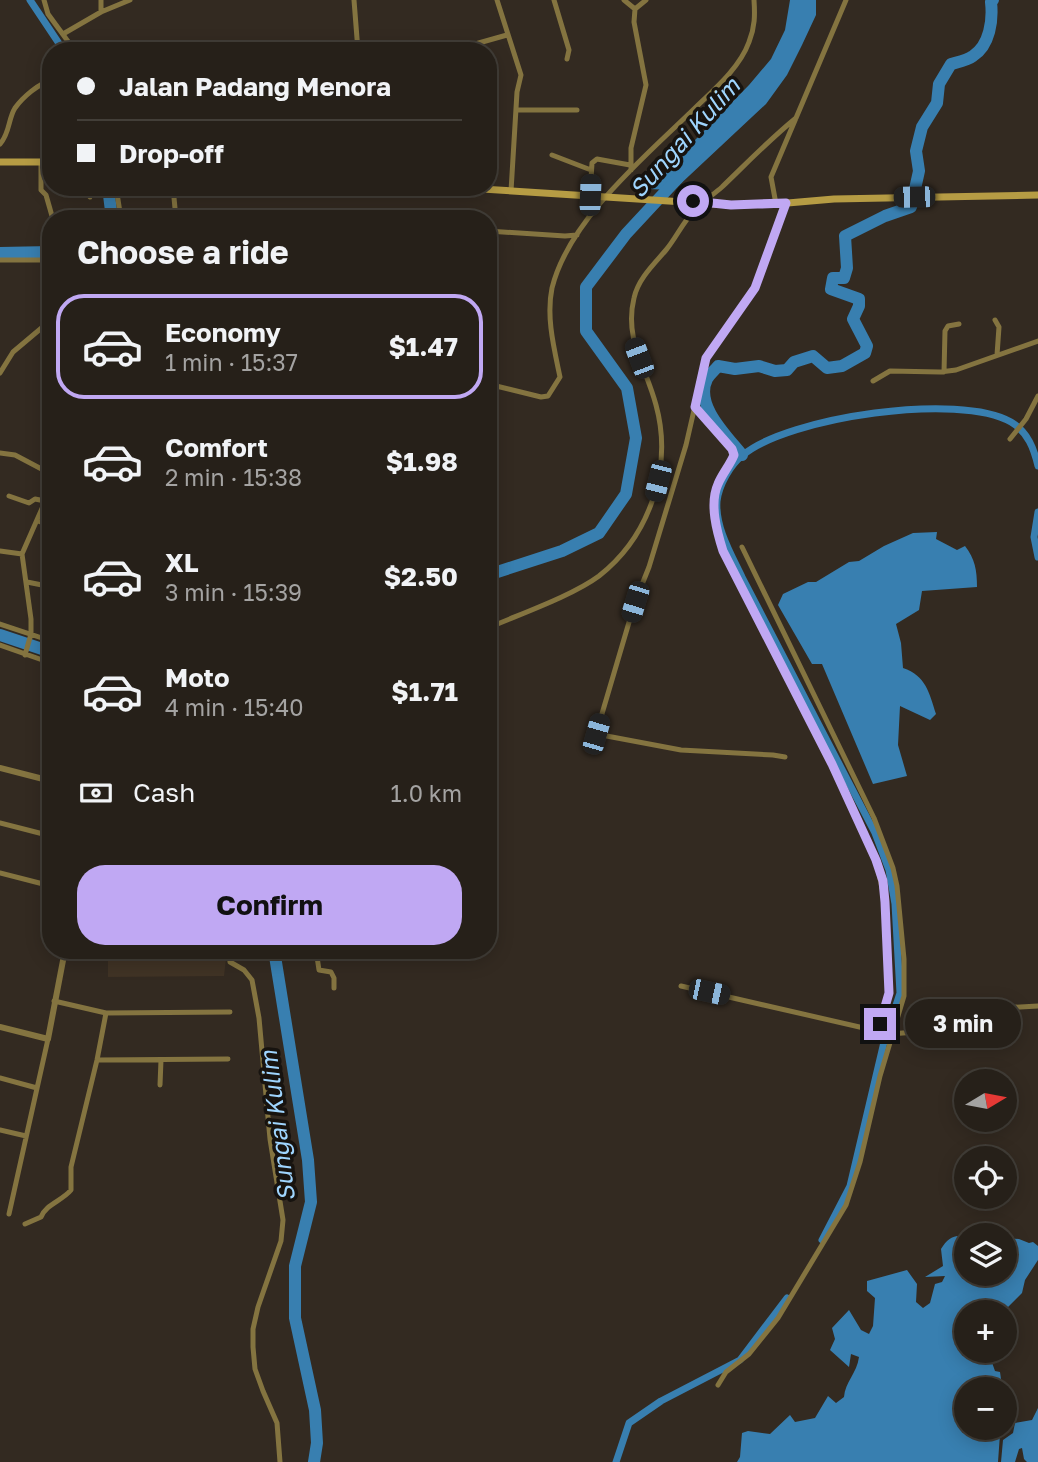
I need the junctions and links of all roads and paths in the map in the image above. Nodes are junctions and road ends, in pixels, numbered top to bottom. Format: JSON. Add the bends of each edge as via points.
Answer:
{"nodes":[{"id":1,"x":44,"y":0,"type":"edge"},
{"id":2,"x":101,"y":0,"type":"edge"},
{"id":3,"x":130,"y":0,"type":"edge"},
{"id":4,"x":354,"y":0,"type":"edge"},
{"id":5,"x":496,"y":0,"type":"edge"},
{"id":6,"x":554,"y":0,"type":"edge"},
{"id":7,"x":624,"y":0,"type":"edge"},
{"id":8,"x":646,"y":0,"type":"edge"},
{"id":9,"x":754,"y":0,"type":"edge"},
{"id":10,"x":846,"y":0,"type":"edge"},
{"id":11,"x":635,"y":9,"type":"junction"},
{"id":12,"x":101,"y":12,"type":"junction"},
{"id":13,"x":63,"y":34,"type":"junction"},
{"id":14,"x":508,"y":35,"type":"junction"},
{"id":15,"x":69,"y":42,"type":"edge"},
{"id":16,"x":357,"y":42,"type":"edge"},
{"id":17,"x":483,"y":42,"type":"edge"},
{"id":18,"x":567,"y":59,"type":"dead end"},
{"id":19,"x":42,"y":82,"type":"edge"},
{"id":20,"x":516,"y":110,"type":"junction"},
{"id":21,"x":577,"y":110,"type":"dead end"},
{"id":22,"x":796,"y":118,"type":"junction"},
{"id":23,"x":0,"y":144,"type":"edge"},
{"id":24,"x":552,"y":155,"type":"dead end"},
{"id":25,"x":0,"y":162,"type":"edge"},
{"id":26,"x":41,"y":162,"type":"joint"},
{"id":27,"x":631,"y":167,"type":"junction"},
{"id":28,"x":591,"y":170,"type":"junction"},
{"id":29,"x":497,"y":190,"type":"edge"},
{"id":30,"x":1038,"y":190,"type":"edge"},
{"id":31,"x":42,"y":191,"type":"edge"},
{"id":32,"x":511,"y":191,"type":"junction"},
{"id":33,"x":590,"y":195,"type":"junction"},
{"id":34,"x":605,"y":195,"type":"junction"},
{"id":35,"x":1034,"y":195,"type":"edge"},
{"id":36,"x":705,"y":202,"type":"junction"},
{"id":37,"x":786,"y":203,"type":"junction"},
{"id":38,"x":776,"y":204,"type":"junction"},
{"id":39,"x":497,"y":232,"type":"edge"},
{"id":40,"x":577,"y":235,"type":"junction"},
{"id":41,"x":0,"y":260,"type":"edge"},
{"id":42,"x":42,"y":260,"type":"edge"},
{"id":43,"x":995,"y":320,"type":"dead end"},
{"id":44,"x":959,"y":324,"type":"dead end"},
{"id":45,"x":42,"y":328,"type":"edge"},
{"id":46,"x":1038,"y":341,"type":"edge"},
{"id":47,"x":998,"y":355,"type":"junction"},
{"id":48,"x":944,"y":372,"type":"junction"},
{"id":49,"x":0,"y":373,"type":"edge"},
{"id":50,"x":873,"y":381,"type":"dead end"},
{"id":51,"x":497,"y":386,"type":"edge"},
{"id":52,"x":1038,"y":396,"type":"edge"},
{"id":53,"x":695,"y":407,"type":"junction"},
{"id":54,"x":1010,"y":439,"type":"dead end"},
{"id":55,"x":0,"y":453,"type":"edge"},
{"id":56,"x":42,"y":469,"type":"edge"},
{"id":57,"x":9,"y":496,"type":"dead end"},
{"id":58,"x":42,"y":500,"type":"edge"},
{"id":59,"x":42,"y":510,"type":"edge"},
{"id":60,"x":38,"y":521,"type":"junction"},
{"id":61,"x":42,"y":523,"type":"edge"},
{"id":62,"x":742,"y":547,"type":"dead end"},
{"id":63,"x":1,"y":548,"type":"edge"},
{"id":64,"x":22,"y":554,"type":"junction"},
{"id":65,"x":27,"y":582,"type":"junction"},
{"id":66,"x":42,"y":585,"type":"edge"},
{"id":67,"x":0,"y":624,"type":"edge"},
{"id":68,"x":497,"y":624,"type":"edge"},
{"id":69,"x":31,"y":634,"type":"junction"},
{"id":70,"x":42,"y":638,"type":"edge"},
{"id":71,"x":0,"y":645,"type":"edge"},
{"id":72,"x":26,"y":653,"type":"junction"},
{"id":73,"x":42,"y":659,"type":"edge"},
{"id":74,"x":785,"y":757,"type":"dead end"},
{"id":75,"x":0,"y":768,"type":"edge"},
{"id":76,"x":42,"y":778,"type":"edge"},
{"id":77,"x":0,"y":823,"type":"edge"},
{"id":78,"x":42,"y":834,"type":"edge"},
{"id":79,"x":0,"y":873,"type":"edge"},
{"id":80,"x":42,"y":884,"type":"edge"},
{"id":81,"x":63,"y":959,"type":"edge"},
{"id":82,"x":230,"y":959,"type":"edge"},
{"id":83,"x":317,"y":959,"type":"edge"},
{"id":84,"x":681,"y":986,"type":"dead end"},
{"id":85,"x":334,"y":988,"type":"dead end"},
{"id":86,"x":54,"y":1001,"type":"junction"},
{"id":87,"x":1038,"y":1006,"type":"edge"},
{"id":88,"x":230,"y":1012,"type":"dead end"},
{"id":89,"x":106,"y":1013,"type":"junction"},
{"id":90,"x":0,"y":1027,"type":"edge"},
{"id":91,"x":879,"y":1032,"type":"junction"},
{"id":92,"x":891,"y":1034,"type":"junction"},
{"id":93,"x":48,"y":1039,"type":"junction"},
{"id":94,"x":228,"y":1059,"type":"dead end"},
{"id":95,"x":97,"y":1060,"type":"junction"},
{"id":96,"x":160,"y":1060,"type":"junction"},
{"id":97,"x":0,"y":1078,"type":"edge"},
{"id":98,"x":160,"y":1085,"type":"dead end"},
{"id":99,"x":37,"y":1088,"type":"junction"},
{"id":100,"x":0,"y":1130,"type":"edge"},
{"id":101,"x":26,"y":1136,"type":"junction"},
{"id":102,"x":9,"y":1214,"type":"dead end"},
{"id":103,"x":25,"y":1224,"type":"dead end"},
{"id":104,"x":718,"y":1385,"type":"dead end"},
{"id":105,"x":281,"y":1462,"type":"edge"}],
"edges":[{"from":1,"to":13,"type":"street"},
{"from":2,"to":12,"type":"street"},
{"from":3,"to":12,"type":"street"},
{"from":4,"to":16,"type":"street"},
{"from":5,"to":14,"type":"street"},
{"from":6,"to":18,"type":"street","via":[[569,50]]},
{"from":7,"to":11,"type":"street"},
{"from":8,"to":11,"type":"street"},
{"from":9,"to":27,"type":"street","via":[[756,20],[749,44],[730,73]]},
{"from":10,"to":22,"type":"street"},
{"from":11,"to":27,"type":"street","via":[[646,85]]},
{"from":12,"to":13,"type":"street"},
{"from":13,"to":15,"type":"street"},
{"from":14,"to":17,"type":"street"},
{"from":14,"to":20,"type":"street","via":[[521,75]]},
{"from":19,"to":23,"type":"street","via":[[15,109]]},
{"from":20,"to":21,"type":"street"},
{"from":20,"to":32,"type":"street"},
{"from":22,"to":36,"type":"street"},
{"from":22,"to":38,"type":"street","via":[[771,177]]},
{"from":24,"to":28,"type":"street"},
{"from":25,"to":26,"type":"main road"},
{"from":26,"to":31,"type":"street"},
{"from":27,"to":28,"type":"street","via":[[597,159]]},
{"from":27,"to":34,"type":"street"},
{"from":28,"to":33,"type":"street"},
{"from":29,"to":32,"type":"main road"},
{"from":30,"to":35,"type":"street"},
{"from":32,"to":33,"type":"main road"},
{"from":33,"to":34,"type":"main road"},
{"from":34,"to":36,"type":"main road"},
{"from":34,"to":40,"type":"street"},
{"from":35,"to":37,"type":"main road"},
{"from":36,"to":38,"type":"main road"},
{"from":36,"to":68,"type":"street","via":[[634,295],[632,340],[656,402],[662,443],[654,497],[637,534],[598,576]]},
{"from":37,"to":38,"type":"main road"},
{"from":37,"to":53,"type":"street","via":[[755,288],[706,358]]},
{"from":39,"to":40,"type":"street"},
{"from":40,"to":51,"type":"street","via":[[561,260],[552,290],[552,338],[560,377],[548,396]]},
{"from":41,"to":42,"type":"street"},
{"from":43,"to":47,"type":"street"},
{"from":44,"to":48,"type":"street","via":[[945,331]]},
{"from":45,"to":49,"type":"street","via":[[13,352]]},
{"from":46,"to":47,"type":"street"},
{"from":47,"to":48,"type":"street"},
{"from":48,"to":50,"type":"street","via":[[890,371]]},
{"from":52,"to":54,"type":"street"},
{"from":53,"to":74,"type":"street","via":[[596,734],[681,750]]},
{"from":53,"to":91,"type":"street","via":[[734,455],[715,494],[723,551],[832,764],[880,870],[889,993]]},
{"from":55,"to":56,"type":"street","via":[[15,455]]},
{"from":57,"to":58,"type":"street","via":[[29,503]]},
{"from":59,"to":60,"type":"street"},
{"from":60,"to":61,"type":"street"},
{"from":60,"to":64,"type":"street"},
{"from":62,"to":92,"type":"street","via":[[874,818],[893,868],[904,996]]},
{"from":63,"to":64,"type":"street"},
{"from":64,"to":65,"type":"street"},
{"from":65,"to":66,"type":"street"},
{"from":65,"to":69,"type":"street"},
{"from":67,"to":69,"type":"street"},
{"from":69,"to":70,"type":"street"},
{"from":69,"to":72,"type":"street"},
{"from":71,"to":72,"type":"street"},
{"from":72,"to":73,"type":"street"},
{"from":75,"to":76,"type":"street"},
{"from":77,"to":78,"type":"street"},
{"from":79,"to":80,"type":"street"},
{"from":81,"to":86,"type":"street"},
{"from":82,"to":105,"type":"street","via":[[251,980],[256,1002],[283,1220],[281,1241],[255,1318],[253,1347],[255,1368],[276,1423]]},
{"from":83,"to":85,"type":"street","via":[[319,970],[331,972]]},
{"from":84,"to":91,"type":"street"},
{"from":86,"to":89,"type":"street"},
{"from":86,"to":93,"type":"street"},
{"from":87,"to":92,"type":"street","via":[[963,1010],[936,1026]]},
{"from":88,"to":89,"type":"street"},
{"from":89,"to":95,"type":"street"},
{"from":90,"to":93,"type":"street"},
{"from":91,"to":92,"type":"street"},
{"from":92,"to":104,"type":"street","via":[[846,1205],[778,1318]]},
{"from":93,"to":99,"type":"street"},
{"from":94,"to":96,"type":"street"},
{"from":95,"to":96,"type":"street"},
{"from":95,"to":103,"type":"street","via":[[70,1175],[71,1190],[41,1217]]},
{"from":96,"to":98,"type":"street"},
{"from":97,"to":99,"type":"street"},
{"from":99,"to":101,"type":"street"},
{"from":100,"to":101,"type":"street"},
{"from":101,"to":102,"type":"street"}]}
